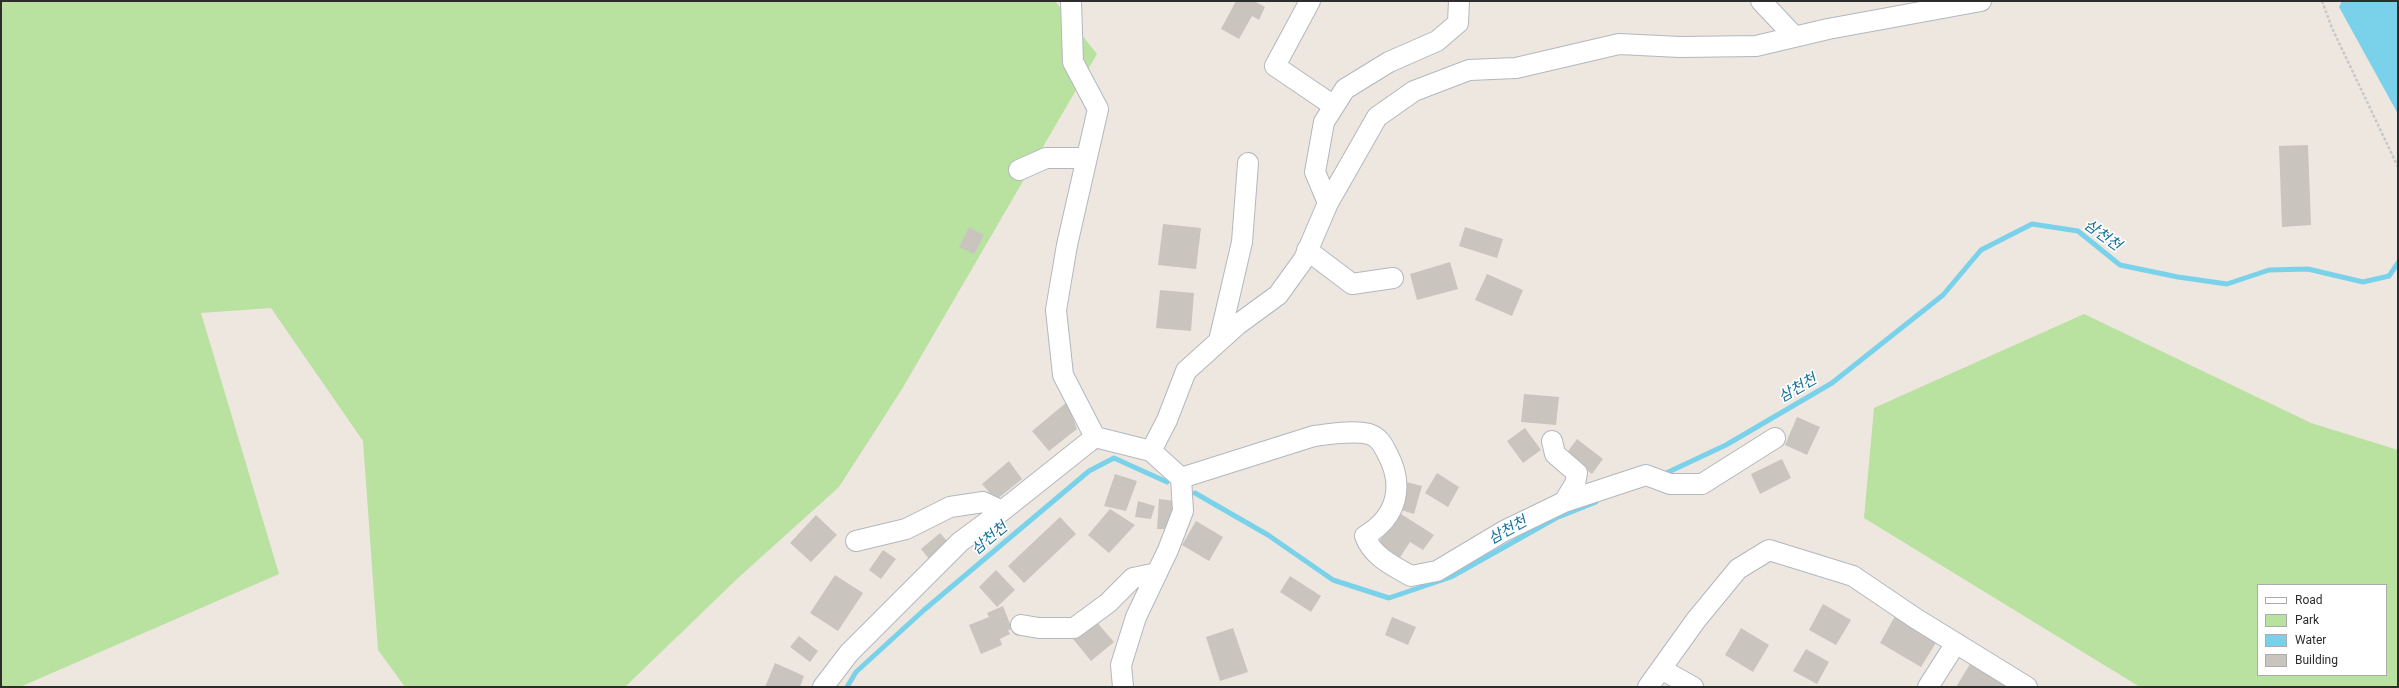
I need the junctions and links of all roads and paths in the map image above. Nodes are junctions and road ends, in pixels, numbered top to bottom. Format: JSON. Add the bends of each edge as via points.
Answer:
{"nodes":[{"id":1,"x":1070,"y":1,"type":"edge"},
{"id":2,"x":1310,"y":1,"type":"edge"},
{"id":3,"x":1459,"y":1,"type":"edge"},
{"id":4,"x":1761,"y":1,"type":"edge"},
{"id":5,"x":1981,"y":1,"type":"edge"},
{"id":6,"x":2322,"y":1,"type":"edge"},
{"id":7,"x":1794,"y":37,"type":"junction"},
{"id":8,"x":1334,"y":106,"type":"junction"},
{"id":9,"x":1086,"y":158,"type":"junction"},
{"id":10,"x":1248,"y":163,"type":"dead end"},
{"id":11,"x":2398,"y":167,"type":"edge"},
{"id":12,"x":1019,"y":170,"type":"dead end"},
{"id":13,"x":1328,"y":204,"type":"junction"},
{"id":14,"x":1307,"y":250,"type":"junction"},
{"id":15,"x":1393,"y":278,"type":"dead end"},
{"id":16,"x":1219,"y":341,"type":"junction"},
{"id":17,"x":1095,"y":437,"type":"junction"},
{"id":18,"x":1775,"y":438,"type":"dead end"},
{"id":19,"x":1552,"y":441,"type":"dead end"},
{"id":20,"x":1151,"y":451,"type":"junction"},
{"id":21,"x":1181,"y":478,"type":"junction"},
{"id":22,"x":1564,"y":502,"type":"junction"},
{"id":23,"x":1002,"y":511,"type":"junction"},
{"id":24,"x":856,"y":540,"type":"dead end"},
{"id":25,"x":1157,"y":573,"type":"junction"},
{"id":26,"x":1021,"y":625,"type":"dead end"},
{"id":27,"x":1956,"y":643,"type":"junction"},
{"id":28,"x":1661,"y":669,"type":"junction"},
{"id":29,"x":824,"y":687,"type":"edge"},
{"id":30,"x":1123,"y":687,"type":"edge"},
{"id":31,"x":1648,"y":687,"type":"edge"},
{"id":32,"x":1693,"y":687,"type":"edge"},
{"id":33,"x":1928,"y":687,"type":"edge"},
{"id":34,"x":2027,"y":687,"type":"edge"}],
"edges":[{"from":1,"to":9,"type":"street","via":[[1073,62],[1098,109]]},
{"from":2,"to":8,"type":"street","via":[[1275,66]]},
{"from":3,"to":8,"type":"street","via":[[1458,23],[1437,42],[1389,62],[1345,89]]},
{"from":4,"to":7,"type":"street"},
{"from":5,"to":7,"type":"street"},
{"from":6,"to":11,"type":"path","via":[[2332,28]]},
{"from":7,"to":13,"type":"street","via":[[1756,46],[1680,47],[1619,44],[1516,68],[1469,70],[1414,91],[1377,117]]},
{"from":8,"to":13,"type":"street","via":[[1324,122],[1315,172]]},
{"from":9,"to":12,"type":"street","via":[[1046,158]]},
{"from":9,"to":17,"type":"street","via":[[1056,310],[1063,375]]},
{"from":10,"to":16,"type":"street","via":[[1242,242]]},
{"from":13,"to":14,"type":"street"},
{"from":14,"to":15,"type":"street","via":[[1352,284]]},
{"from":14,"to":16,"type":"street","via":[[1278,295]]},
{"from":16,"to":20,"type":"street","via":[[1186,371],[1167,420]]},
{"from":17,"to":20,"type":"street"},
{"from":17,"to":23,"type":"street"},
{"from":18,"to":22,"type":"street","via":[[1702,484],[1667,483],[1646,475]]},
{"from":19,"to":22,"type":"street","via":[[1555,454],[1577,473],[1575,484]]},
{"from":20,"to":21,"type":"street"},
{"from":21,"to":22,"type":"street","via":[[1314,436],[1337,433],[1369,434],[1381,441],[1392,462],[1398,489],[1394,505],[1378,528],[1365,536],[1368,546],[1385,561],[1411,576],[1437,571],[1504,531]]},
{"from":21,"to":25,"type":"street","via":[[1183,510]]},
{"from":23,"to":24,"type":"street","via":[[983,502],[950,507],[906,529]]},
{"from":23,"to":29,"type":"street","via":[[960,542],[849,653]]},
{"from":25,"to":26,"type":"street","via":[[1133,578],[1108,603],[1074,628]]},
{"from":25,"to":30,"type":"street","via":[[1136,617],[1121,664]]},
{"from":27,"to":28,"type":"street","via":[[1854,576],[1769,550],[1738,569],[1696,620]]},
{"from":27,"to":33,"type":"street"},
{"from":27,"to":34,"type":"street"},
{"from":28,"to":31,"type":"street"},
{"from":28,"to":32,"type":"street"}]}
